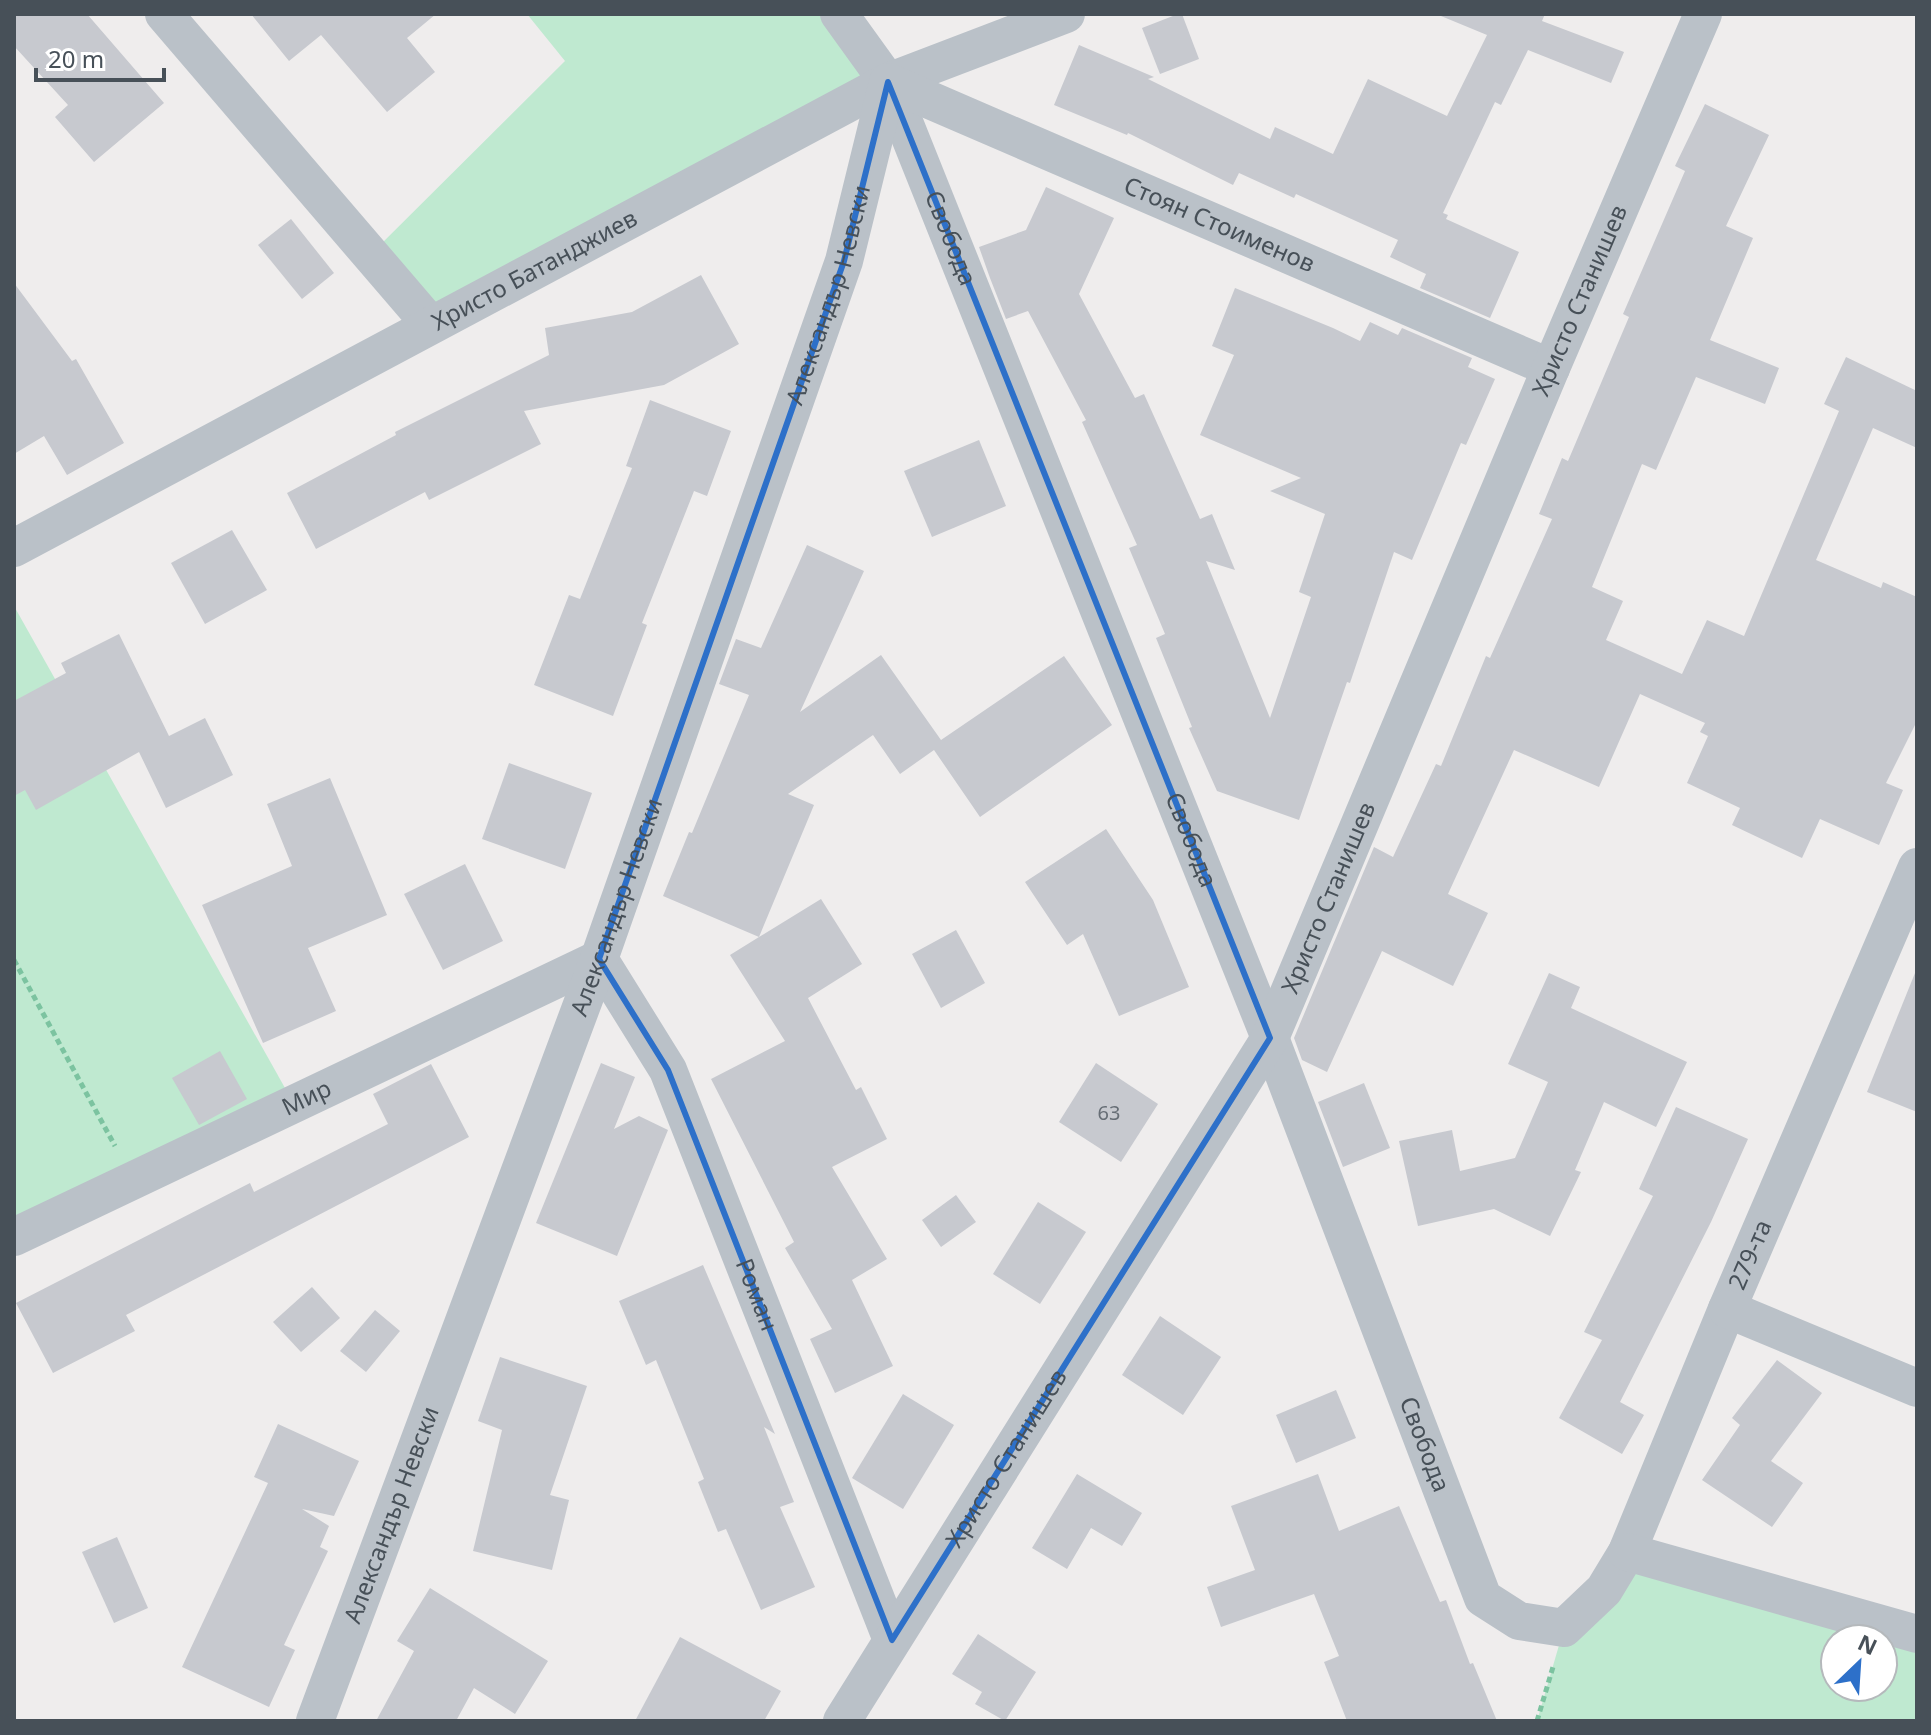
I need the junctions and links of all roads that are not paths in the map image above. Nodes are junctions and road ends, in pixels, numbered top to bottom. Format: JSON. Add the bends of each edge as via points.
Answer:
{"nodes":[{"id":1,"x":164,"y":14,"type":"edge"},
{"id":2,"x":839,"y":14,"type":"edge"},
{"id":3,"x":1066,"y":14,"type":"edge"},
{"id":4,"x":1703,"y":14,"type":"edge"},
{"id":5,"x":888,"y":82,"type":"junction"},
{"id":6,"x":430,"y":324,"type":"junction"},
{"id":7,"x":1551,"y":368,"type":"junction"},
{"id":8,"x":14,"y":548,"type":"edge"},
{"id":9,"x":1917,"y":867,"type":"edge"},
{"id":10,"x":599,"y":959,"type":"junction"},
{"id":11,"x":1270,"y":1038,"type":"junction"},
{"id":12,"x":14,"y":1237,"type":"edge"},
{"id":13,"x":1727,"y":1309,"type":"junction"},
{"id":14,"x":1917,"y":1388,"type":"edge"},
{"id":15,"x":1627,"y":1552,"type":"junction"},
{"id":16,"x":1564,"y":1628,"type":"joint"},
{"id":17,"x":1917,"y":1634,"type":"edge"},
{"id":18,"x":892,"y":1640,"type":"junction"},
{"id":19,"x":315,"y":1721,"type":"edge"},
{"id":20,"x":842,"y":1721,"type":"edge"}],
"edges":[{"from":1,"to":6,"type":"street"},
{"from":2,"to":5,"type":"street","name":"Свобода"},
{"from":3,"to":5,"type":"street","name":"Христо Батанджиев"},
{"from":4,"to":7,"type":"street","name":"Христо Станишев"},
{"from":5,"to":6,"type":"street","name":"Христо Батанджиев"},
{"from":5,"to":7,"type":"street","name":"Стоян Стоименов"},
{"from":5,"to":10,"type":"street","name":"Александър Невски","via":[[844,261]]},
{"from":5,"to":11,"type":"street","name":"Свобода"},
{"from":6,"to":8,"type":"street","name":"Христо Батанджиев"},
{"from":7,"to":11,"type":"street","name":"Христо Станишев"},
{"from":9,"to":13,"type":"street","name":"279-та"},
{"from":10,"to":12,"type":"street","name":"Мир"},
{"from":10,"to":18,"type":"street","name":"Роман","via":[[668,1070]]},
{"from":10,"to":19,"type":"street","name":"Александър Невски"},
{"from":11,"to":16,"type":"street","name":"Свобода","via":[[1483,1598],[1519,1621]]},
{"from":11,"to":18,"type":"street","name":"Христо Станишев"},
{"from":13,"to":14,"type":"street"},
{"from":13,"to":15,"type":"street","name":"279-та"},
{"from":15,"to":16,"type":"street","name":"279-та","via":[[1604,1590]]},
{"from":15,"to":17,"type":"street"},
{"from":18,"to":20,"type":"street","name":"Христо Станишев"}]}
